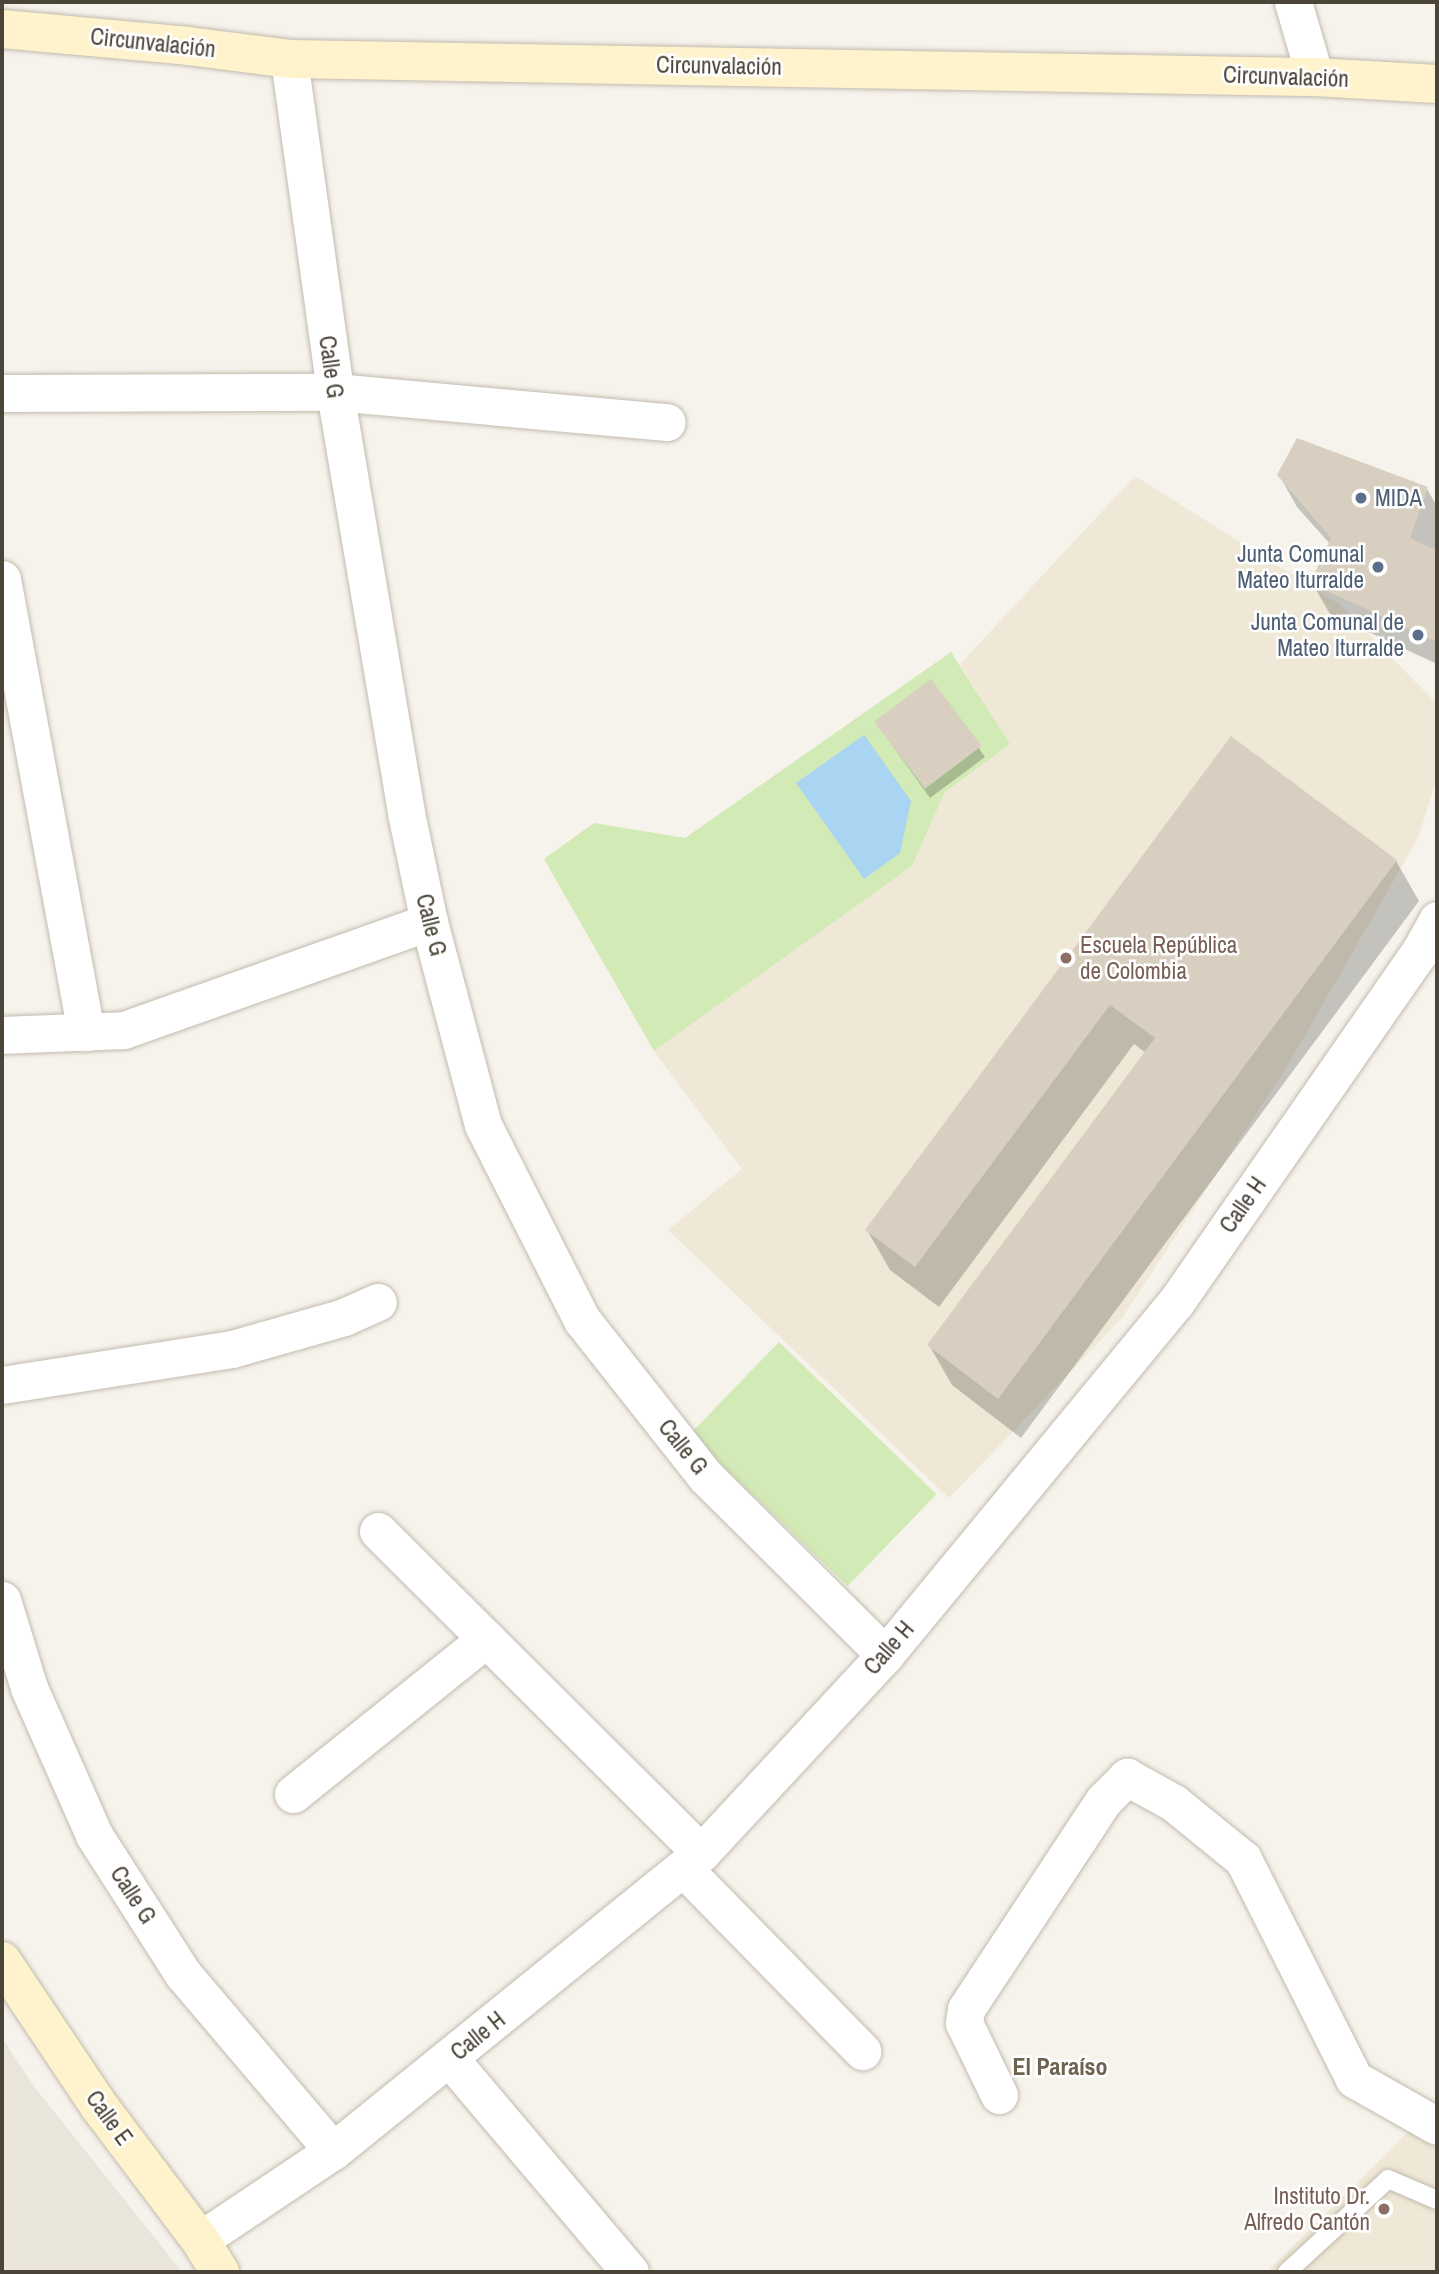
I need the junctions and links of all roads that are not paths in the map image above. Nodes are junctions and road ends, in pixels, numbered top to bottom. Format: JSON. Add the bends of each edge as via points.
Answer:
{"nodes":[{"id":1,"x":1293,"y":2,"type":"edge"},
{"id":2,"x":2,"y":29,"type":"edge"},
{"id":3,"x":289,"y":59,"type":"junction"},
{"id":4,"x":1315,"y":77,"type":"junction"},
{"id":5,"x":1437,"y":84,"type":"edge"},
{"id":6,"x":2,"y":393,"type":"edge"},
{"id":7,"x":334,"y":393,"type":"junction"},
{"id":8,"x":667,"y":422,"type":"dead end"},
{"id":9,"x":2,"y":579,"type":"edge"},
{"id":10,"x":1437,"y":920,"type":"edge"},
{"id":11,"x":429,"y":922,"type":"junction"},
{"id":12,"x":86,"y":1032,"type":"junction"},
{"id":13,"x":2,"y":1035,"type":"edge"},
{"id":14,"x":378,"y":1302,"type":"dead end"},
{"id":15,"x":2,"y":1385,"type":"edge"},
{"id":16,"x":378,"y":1531,"type":"dead end"},
{"id":17,"x":2,"y":1600,"type":"edge"},
{"id":18,"x":486,"y":1639,"type":"junction"},
{"id":19,"x":885,"y":1654,"type":"junction"},
{"id":20,"x":293,"y":1794,"type":"dead end"},
{"id":21,"x":693,"y":1861,"type":"junction"},
{"id":22,"x":2,"y":1961,"type":"edge"},
{"id":23,"x":862,"y":2050,"type":"dead end"},
{"id":24,"x":450,"y":2059,"type":"junction"},
{"id":25,"x":999,"y":2095,"type":"dead end"},
{"id":26,"x":1437,"y":2126,"type":"edge"},
{"id":27,"x":333,"y":2151,"type":"junction"},
{"id":28,"x":1437,"y":2200,"type":"edge"},
{"id":29,"x":200,"y":2240,"type":"junction"},
{"id":30,"x":220,"y":2272,"type":"edge"},
{"id":31,"x":630,"y":2272,"type":"edge"},
{"id":32,"x":1287,"y":2272,"type":"edge"}],
"edges":[{"from":1,"to":4,"type":"street"},
{"from":2,"to":3,"type":"main road","name":"Circunvalación"},
{"from":3,"to":4,"type":"main road","name":"Circunvalación"},
{"from":3,"to":7,"type":"street","name":"Calle G"},
{"from":4,"to":5,"type":"main road","name":"Circunvalación"},
{"from":6,"to":7,"type":"street"},
{"from":7,"to":8,"type":"street"},
{"from":7,"to":11,"type":"street","name":"Calle G"},
{"from":9,"to":12,"type":"street"},
{"from":10,"to":19,"type":"street","name":"Calle H","via":[[1419,953],[1175,1302]]},
{"from":11,"to":12,"type":"street","via":[[124,1030]]},
{"from":11,"to":19,"type":"street","name":"Calle G","via":[[483,1125],[582,1320],[706,1477]]},
{"from":12,"to":13,"type":"street"},
{"from":14,"to":15,"type":"street","via":[[344,1317],[232,1349]]},
{"from":16,"to":18,"type":"street"},
{"from":17,"to":27,"type":"street","name":"Calle G","via":[[30,1688],[94,1835],[183,1974]]},
{"from":18,"to":20,"type":"street"},
{"from":18,"to":21,"type":"street"},
{"from":19,"to":21,"type":"street","name":"Calle H"},
{"from":21,"to":23,"type":"street"},
{"from":21,"to":24,"type":"street","name":"Calle H"},
{"from":22,"to":29,"type":"main road","name":"Calle E","via":[[99,2106]]},
{"from":24,"to":27,"type":"street","name":"Calle H"},
{"from":24,"to":31,"type":"street"},
{"from":25,"to":26,"type":"street","via":[[964,2023],[966,2009],[1104,1800],[1127,1777],[1174,1803],[1243,1859],[1354,2079]]},
{"from":27,"to":29,"type":"street","name":"Calle H"},
{"from":28,"to":32,"type":"lane","via":[[1388,2179]]},
{"from":29,"to":30,"type":"main road","name":"Calle E"}]}
